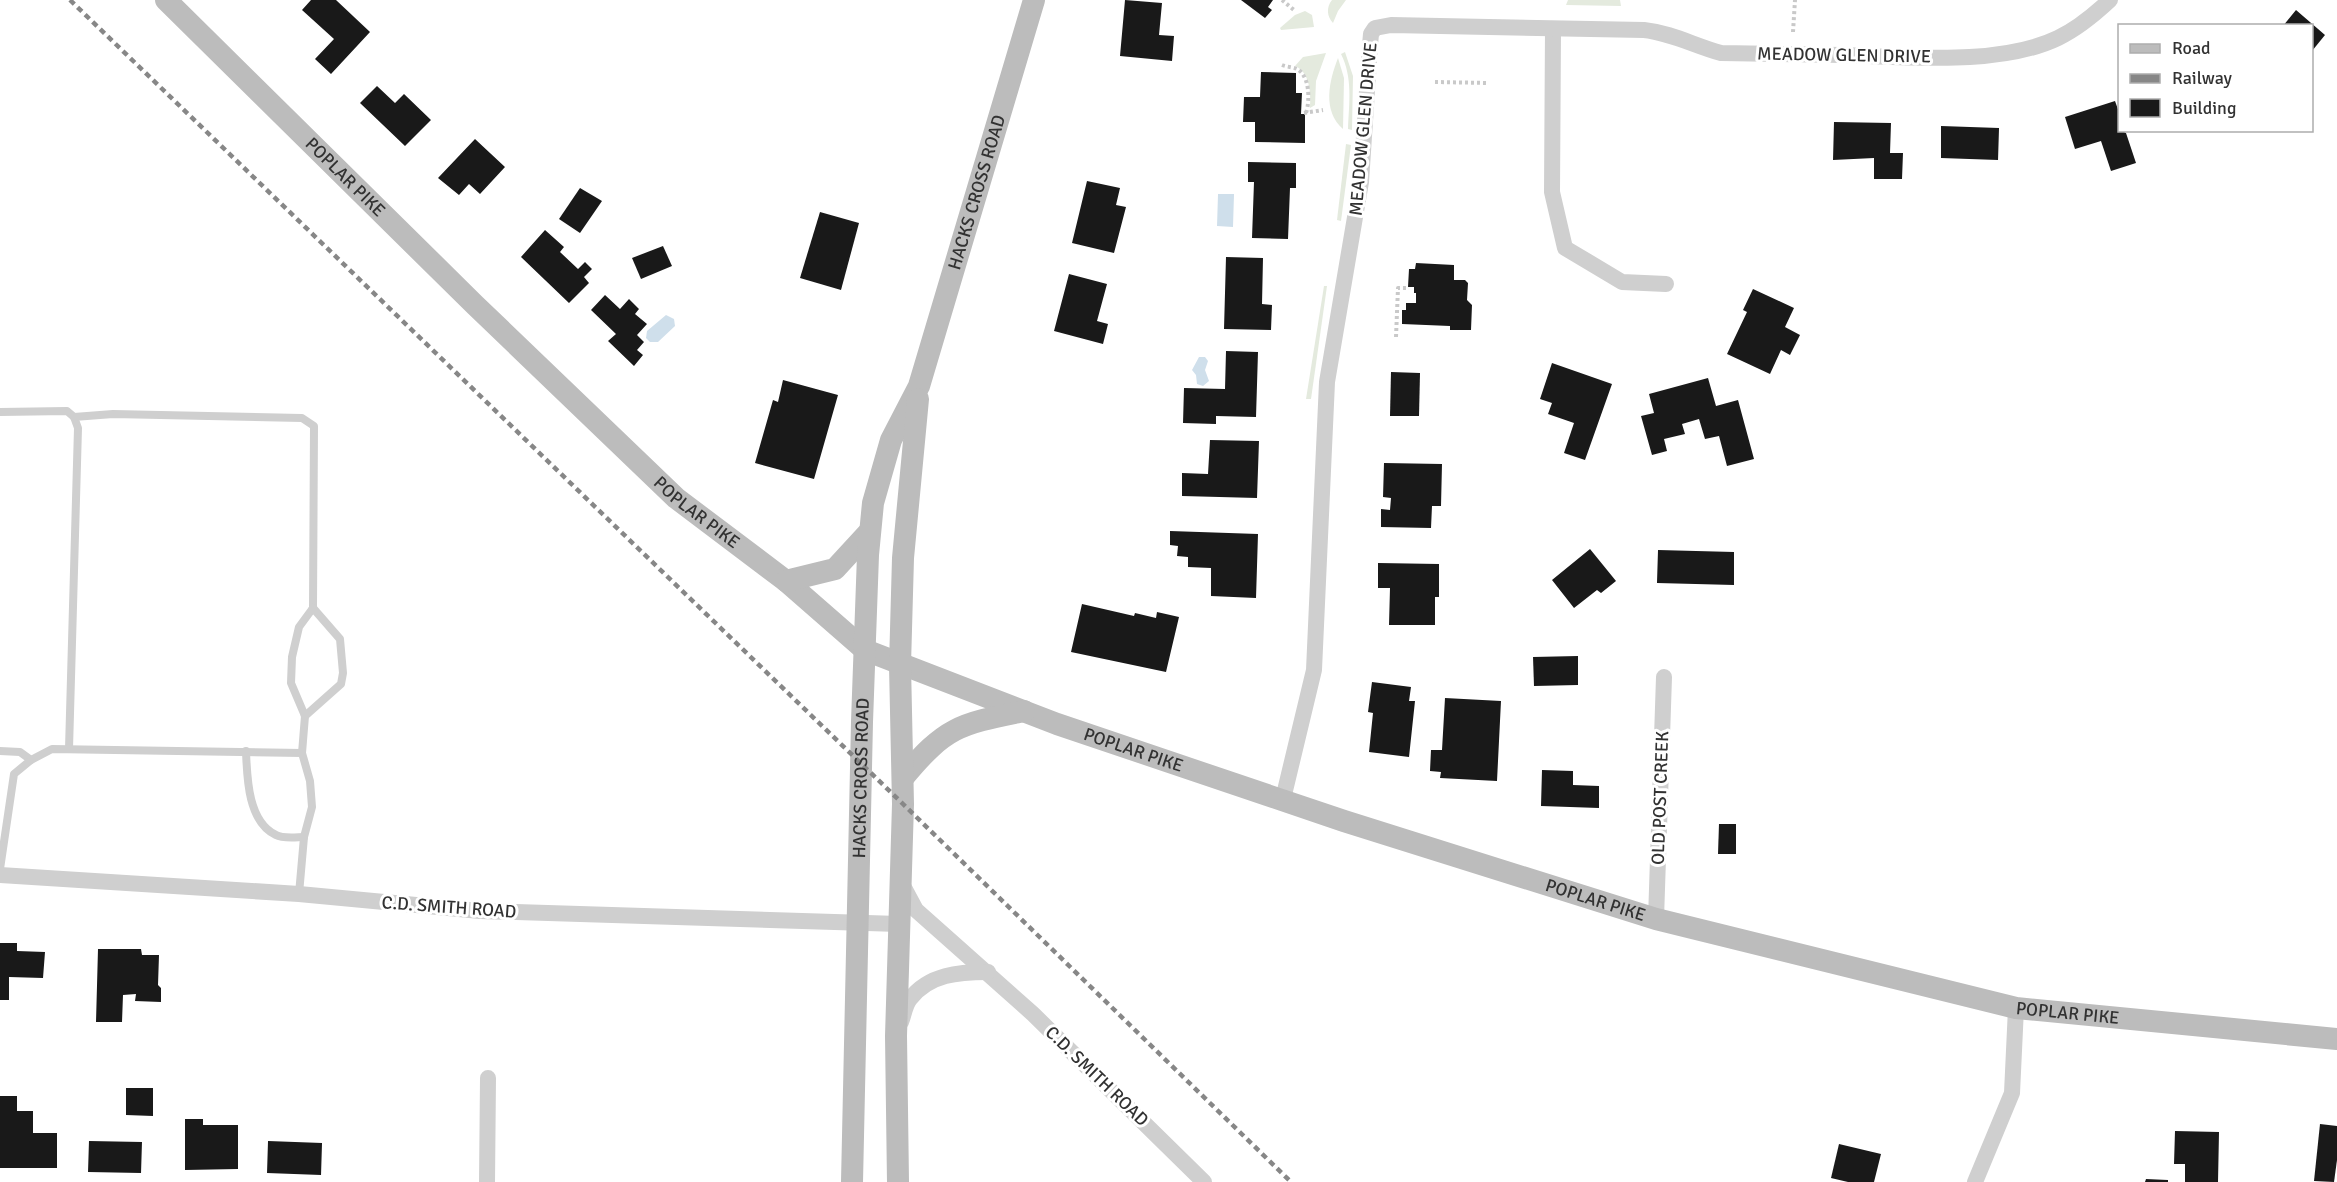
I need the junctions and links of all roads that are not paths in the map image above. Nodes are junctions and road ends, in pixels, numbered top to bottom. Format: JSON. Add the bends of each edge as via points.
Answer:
{"nodes":[{"id":1,"x":166,"y":0,"type":"edge"},
{"id":2,"x":1034,"y":0,"type":"edge"},
{"id":3,"x":2110,"y":0,"type":"edge"},
{"id":4,"x":1553,"y":29,"type":"junction"},
{"id":5,"x":1666,"y":284,"type":"dead end"},
{"id":6,"x":919,"y":386,"type":"junction"},
{"id":7,"x":0,"y":412,"type":"edge"},
{"id":8,"x":74,"y":417,"type":"junction"},
{"id":9,"x":870,"y":531,"type":"junction"},
{"id":10,"x":786,"y":581,"type":"junction"},
{"id":11,"x":314,"y":608,"type":"junction"},
{"id":12,"x":865,"y":650,"type":"junction"},
{"id":13,"x":900,"y":665,"type":"junction"},
{"id":14,"x":1664,"y":677,"type":"dead end"},
{"id":15,"x":1024,"y":711,"type":"junction"},
{"id":16,"x":304,"y":716,"type":"junction"},
{"id":17,"x":69,"y":749,"type":"junction"},
{"id":18,"x":246,"y":751,"type":"junction"},
{"id":19,"x":0,"y":752,"type":"edge"},
{"id":20,"x":302,"y":753,"type":"junction"},
{"id":21,"x":31,"y":760,"type":"junction"},
{"id":22,"x":903,"y":778,"type":"junction"},
{"id":23,"x":1283,"y":799,"type":"junction"},
{"id":24,"x":304,"y":837,"type":"junction"},
{"id":25,"x":0,"y":869,"type":"edge"},
{"id":26,"x":0,"y":875,"type":"edge"},
{"id":27,"x":900,"y":882,"type":"junction"},
{"id":28,"x":300,"y":894,"type":"junction"},
{"id":29,"x":1656,"y":919,"type":"junction"},
{"id":30,"x":858,"y":923,"type":"junction"},
{"id":31,"x":899,"y":924,"type":"junction"},
{"id":32,"x":988,"y":972,"type":"junction"},
{"id":33,"x":2016,"y":1008,"type":"junction"},
{"id":34,"x":896,"y":1036,"type":"junction"},
{"id":35,"x":2337,"y":1039,"type":"edge"},
{"id":36,"x":488,"y":1078,"type":"dead end"},
{"id":37,"x":487,"y":1182,"type":"edge"},
{"id":38,"x":852,"y":1182,"type":"edge"},
{"id":39,"x":898,"y":1182,"type":"edge"},
{"id":40,"x":1204,"y":1182,"type":"edge"},
{"id":41,"x":1975,"y":1182,"type":"edge"}],
"edges":[{"from":1,"to":10,"type":"main road","name":"POPLAR PIKE","via":[[676,498]]},
{"from":2,"to":6,"type":"main road","name":"HACKS CROSS ROAD"},
{"from":3,"to":4,"type":"street","name":"MEADOW GLEN DRIVE","via":[[2058,38],[2021,50],[1984,55],[1926,58],[1721,53],[1658,31]]},
{"from":4,"to":5,"type":"street","via":[[1552,192],[1565,248],[1622,282]]},
{"from":4,"to":23,"type":"street","name":"MEADOW GLEN DRIVE","via":[[1391,25],[1375,28],[1371,34],[1361,182],[1328,382],[1314,670]]},
{"from":6,"to":9,"type":"main road","name":"HACKS CROSS ROAD","via":[[891,440],[873,503]]},
{"from":6,"to":13,"type":"main road","name":"HACKS CROSS ROAD","via":[[903,558]]},
{"from":7,"to":8,"type":"lane","via":[[67,411]]},
{"from":8,"to":11,"type":"lane","via":[[113,414],[302,418],[314,426]]},
{"from":8,"to":17,"type":"lane","via":[[78,428]]},
{"from":9,"to":10,"type":"main road","via":[[835,569]]},
{"from":9,"to":12,"type":"main road","name":"HACKS CROSS ROAD"},
{"from":10,"to":12,"type":"main road","name":"POPLAR PIKE"},
{"from":11,"to":16,"type":"lane","via":[[300,627],[292,657],[291,683]]},
{"from":11,"to":16,"type":"lane","via":[[340,639],[343,673],[341,684]]},
{"from":12,"to":13,"type":"main road","name":"POPLAR PIKE"},
{"from":12,"to":30,"type":"main road","name":"HACKS CROSS ROAD"},
{"from":13,"to":15,"type":"main road","name":"POPLAR PIKE"},
{"from":13,"to":22,"type":"main road","name":"HACKS CROSS ROAD"},
{"from":14,"to":29,"type":"street","name":"OLD POST CREEK"},
{"from":15,"to":22,"type":"main road","via":[[972,721],[949,732],[926,750]]},
{"from":15,"to":23,"type":"main road","name":"POPLAR PIKE"},
{"from":16,"to":20,"type":"lane"},
{"from":17,"to":18,"type":"lane"},
{"from":17,"to":21,"type":"lane","via":[[52,749]]},
{"from":18,"to":20,"type":"lane"},
{"from":18,"to":24,"type":"lane","via":[[248,782],[259,819],[277,836]]},
{"from":19,"to":21,"type":"lane","via":[[20,752]]},
{"from":20,"to":24,"type":"lane","via":[[312,807]]},
{"from":21,"to":25,"type":"lane","via":[[14,774]]},
{"from":22,"to":27,"type":"main road","name":"HACKS CROSS ROAD"},
{"from":23,"to":29,"type":"main road","name":"POPLAR PIKE"},
{"from":24,"to":28,"type":"lane"},
{"from":26,"to":28,"type":"street","name":"C.D. SMITH ROAD"},
{"from":27,"to":31,"type":"main road","name":"HACKS CROSS ROAD"},
{"from":27,"to":32,"type":"street","name":"C.D. SMITH ROAD","via":[[916,910]]},
{"from":28,"to":30,"type":"street","name":"C.D. SMITH ROAD","via":[[480,911]]},
{"from":29,"to":33,"type":"main road","name":"POPLAR PIKE"},
{"from":30,"to":31,"type":"street","name":"C.D. SMITH ROAD"},
{"from":30,"to":38,"type":"main road","name":"HACKS CROSS ROAD"},
{"from":31,"to":34,"type":"main road","name":"HACKS CROSS ROAD"},
{"from":32,"to":34,"type":"street","via":[[941,976],[925,986],[909,1000]]},
{"from":32,"to":40,"type":"street","name":"C.D. SMITH ROAD"},
{"from":33,"to":35,"type":"main road","name":"POPLAR PIKE"},
{"from":33,"to":41,"type":"street","via":[[2012,1093]]},
{"from":34,"to":39,"type":"main road","name":"HACKS CROSS ROAD"},
{"from":36,"to":37,"type":"street"}]}
